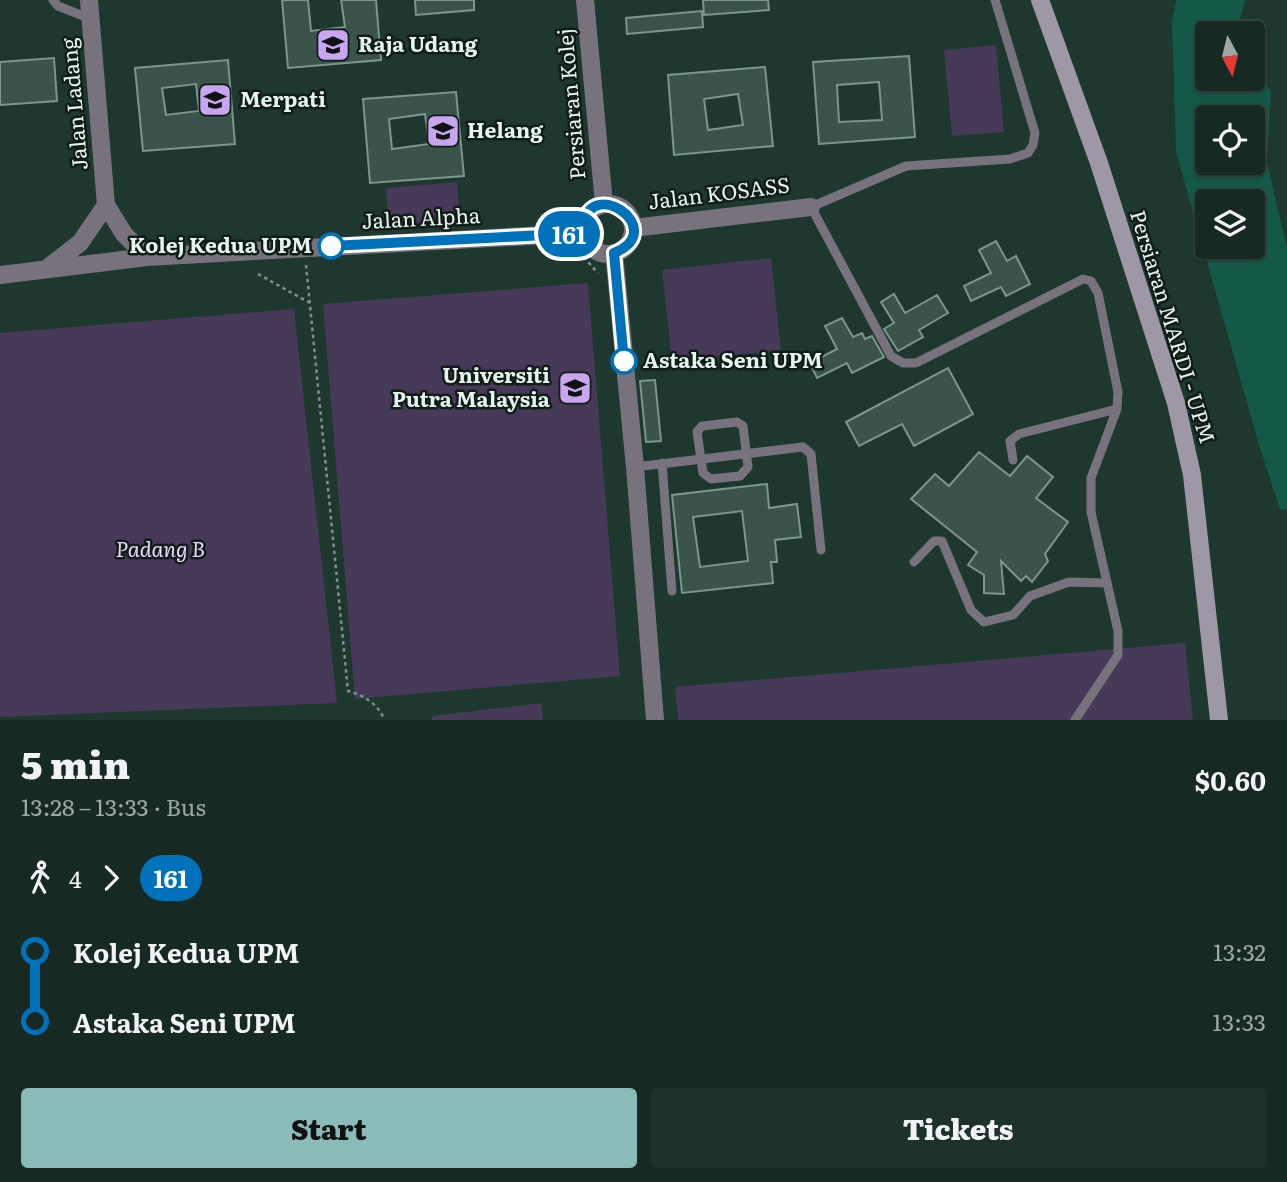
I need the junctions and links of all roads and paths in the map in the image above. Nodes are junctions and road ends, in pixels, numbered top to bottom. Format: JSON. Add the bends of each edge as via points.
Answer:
{"nodes":[{"id":1,"x":53,"y":0,"type":"edge"},
{"id":2,"x":89,"y":0,"type":"edge"},
{"id":3,"x":585,"y":0,"type":"edge"},
{"id":4,"x":995,"y":0,"type":"edge"},
{"id":5,"x":1040,"y":0,"type":"edge"},
{"id":6,"x":91,"y":19,"type":"junction"},
{"id":7,"x":604,"y":204,"type":"junction"},
{"id":8,"x":106,"y":205,"type":"junction"},
{"id":9,"x":811,"y":206,"type":"junction"},
{"id":10,"x":633,"y":228,"type":"junction"},
{"id":11,"x":583,"y":233,"type":"junction"},
{"id":12,"x":553,"y":234,"type":"junction"},
{"id":13,"x":303,"y":248,"type":"junction"},
{"id":14,"x":614,"y":253,"type":"junction"},
{"id":15,"x":147,"y":257,"type":"junction"},
{"id":16,"x":47,"y":268,"type":"junction"},
{"id":17,"x":258,"y":274,"type":"dead end"},
{"id":18,"x":599,"y":274,"type":"dead end"},
{"id":19,"x":0,"y":275,"type":"edge"},
{"id":20,"x":310,"y":303,"type":"junction"},
{"id":21,"x":1118,"y":409,"type":"junction"},
{"id":22,"x":747,"y":454,"type":"junction"},
{"id":23,"x":701,"y":459,"type":"junction"},
{"id":24,"x":1013,"y":460,"type":"dead end"},
{"id":25,"x":662,"y":463,"type":"junction"},
{"id":26,"x":635,"y":467,"type":"junction"},
{"id":27,"x":821,"y":550,"type":"dead end"},
{"id":28,"x":914,"y":562,"type":"dead end"},
{"id":29,"x":1106,"y":583,"type":"junction"},
{"id":30,"x":673,"y":592,"type":"dead end"},
{"id":31,"x":384,"y":720,"type":"edge"},
{"id":32,"x":655,"y":720,"type":"edge"},
{"id":33,"x":1075,"y":720,"type":"edge"},
{"id":34,"x":1219,"y":720,"type":"edge"}],
"edges":[{"from":1,"to":6,"type":"lane"},
{"from":2,"to":6,"type":"street","name":"Jalan Ladang"},
{"from":3,"to":7,"type":"street","name":"Persiaran Kolej"},
{"from":4,"to":9,"type":"lane","via":[[1035,133],[1028,153],[1010,159],[906,166]]},
{"from":5,"to":34,"type":"street","name":"Persiaran MARDI - UPM","via":[[1176,403],[1192,475]]},
{"from":6,"to":8,"type":"street","name":"Jalan Ladang"},
{"from":7,"to":10,"type":"street","via":[[621,208]]},
{"from":7,"to":11,"type":"street","via":[[590,211]]},
{"from":8,"to":15,"type":"street","name":"Jalan Ladang","via":[[124,234]]},
{"from":8,"to":16,"type":"street","via":[[80,243]]},
{"from":9,"to":10,"type":"street","name":"Jalan KOSASS"},
{"from":9,"to":21,"type":"lane","via":[[891,356],[903,363],[916,363],[1083,279],[1091,281],[1098,293]]},
{"from":10,"to":14,"type":"street","via":[[628,244]]},
{"from":11,"to":12,"type":"street","name":"Jalan Alpha"},
{"from":11,"to":14,"type":"street","via":[[598,252]]},
{"from":12,"to":13,"type":"street","name":"Jalan Alpha"},
{"from":12,"to":18,"type":"path","via":[[581,253]]},
{"from":13,"to":15,"type":"street","name":"Jalan Alpha"},
{"from":13,"to":20,"type":"path"},
{"from":14,"to":26,"type":"street"},
{"from":15,"to":16,"type":"street","name":"Jalan Alpha"},
{"from":16,"to":19,"type":"street","name":"Jalan Alpha"},
{"from":17,"to":20,"type":"path"},
{"from":20,"to":31,"type":"path","via":[[348,691],[381,710]]},
{"from":21,"to":24,"type":"lane","via":[[1019,434],[1010,441]]},
{"from":21,"to":29,"type":"lane","via":[[1091,478],[1091,512]]},
{"from":22,"to":23,"type":"lane"},
{"from":22,"to":23,"type":"lane","via":[[748,467],[740,476],[711,480],[703,473]]},
{"from":22,"to":23,"type":"lane","via":[[744,426],[737,422],[702,426],[697,432]]},
{"from":22,"to":27,"type":"lane","via":[[803,447],[811,454]]},
{"from":23,"to":25,"type":"lane"},
{"from":25,"to":26,"type":"lane"},
{"from":25,"to":30,"type":"lane"},
{"from":26,"to":32,"type":"street"},
{"from":28,"to":29,"type":"lane","via":[[934,541],[942,541],[971,610],[984,622],[1013,615],[1030,596],[1069,582]]},
{"from":29,"to":33,"type":"lane","via":[[1118,631],[1118,655]]}]}
